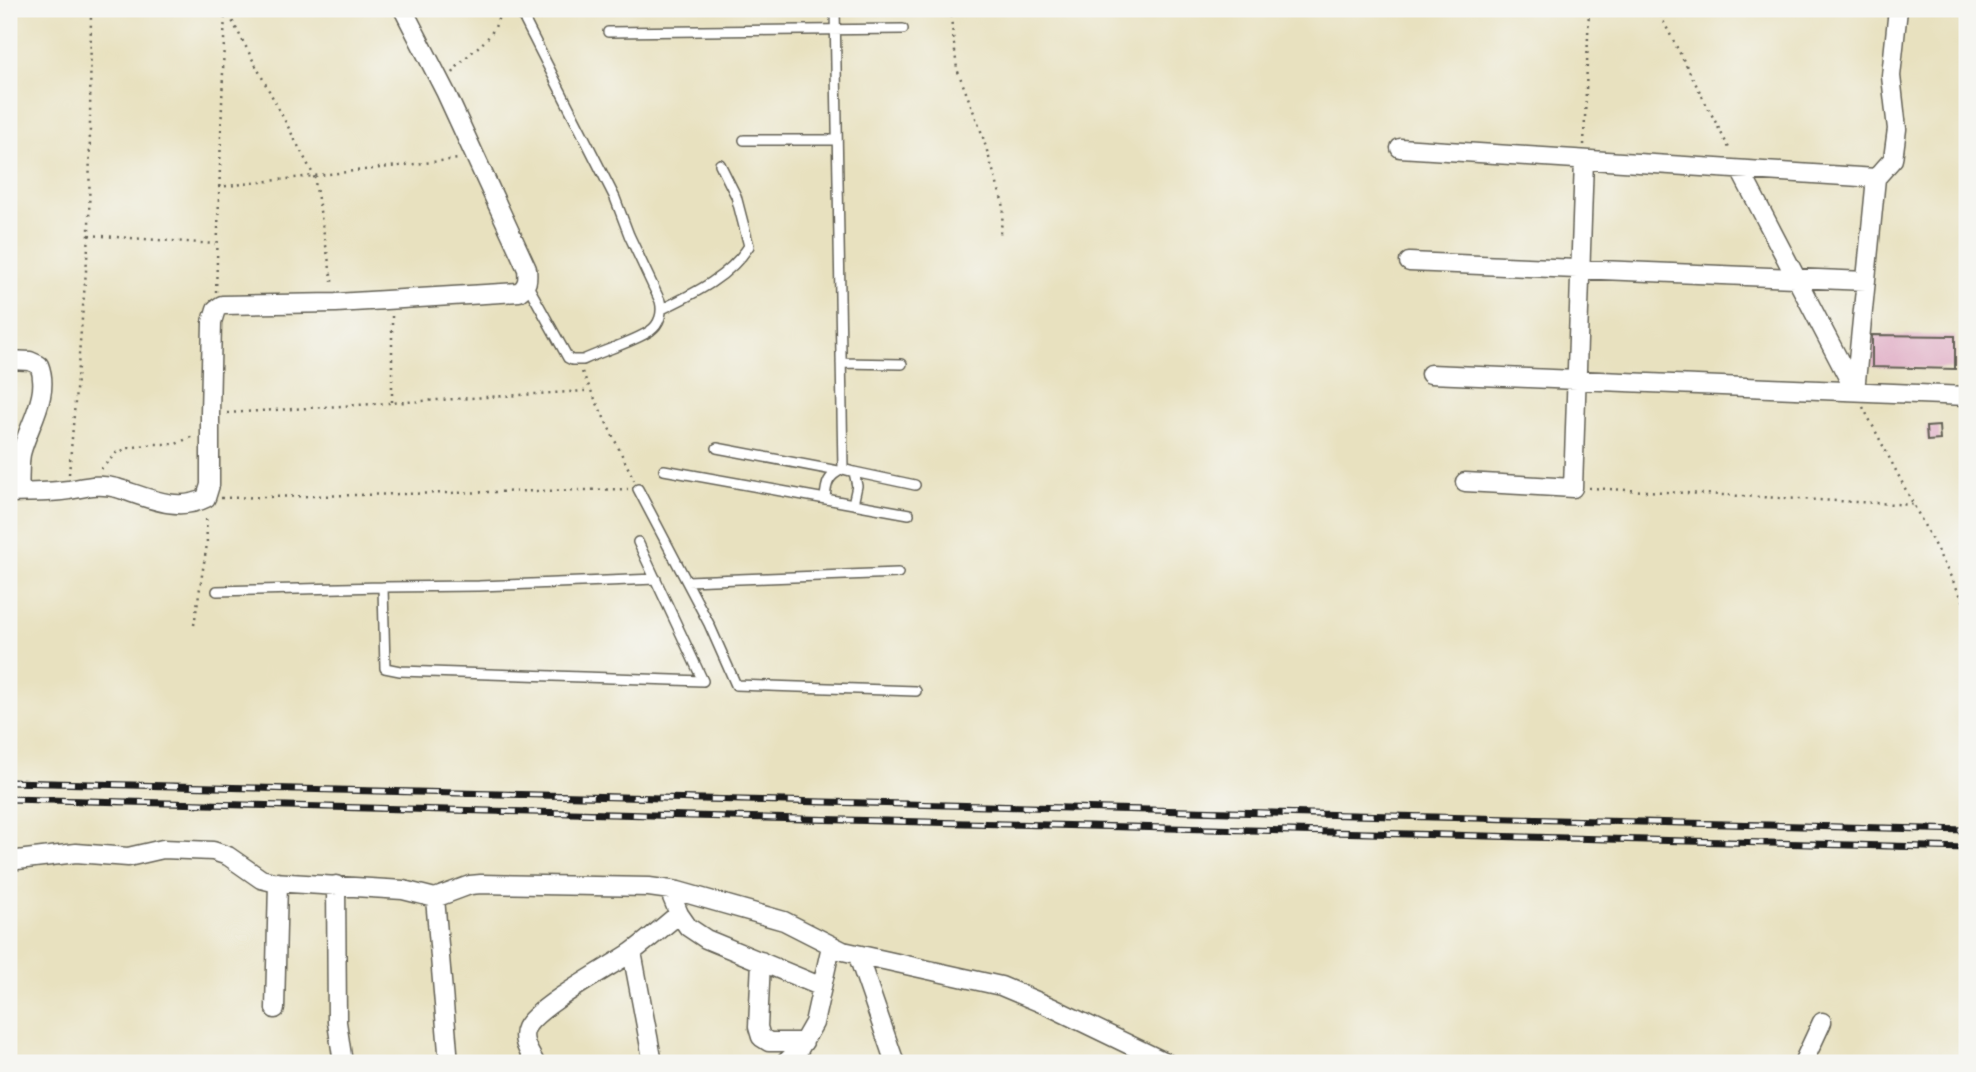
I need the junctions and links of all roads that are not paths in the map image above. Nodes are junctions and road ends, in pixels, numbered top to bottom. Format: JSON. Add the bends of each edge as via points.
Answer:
{"nodes":[{"id":1,"x":402,"y":9,"type":"edge"},
{"id":2,"x":519,"y":9,"type":"edge"},
{"id":3,"x":835,"y":9,"type":"edge"},
{"id":4,"x":1898,"y":9,"type":"edge"},
{"id":5,"x":835,"y":28,"type":"junction"},
{"id":6,"x":903,"y":29,"type":"dead end"},
{"id":7,"x":608,"y":32,"type":"dead end"},
{"id":8,"x":744,"y":140,"type":"dead end"},
{"id":9,"x":837,"y":140,"type":"junction"},
{"id":10,"x":1400,"y":148,"type":"dead end"},
{"id":11,"x":1584,"y":160,"type":"junction"},
{"id":12,"x":720,"y":164,"type":"dead end"},
{"id":13,"x":1740,"y":170,"type":"junction"},
{"id":14,"x":1876,"y":178,"type":"junction"},
{"id":15,"x":1409,"y":261,"type":"dead end"},
{"id":16,"x":1580,"y":269,"type":"junction"},
{"id":17,"x":1796,"y":278,"type":"junction"},
{"id":18,"x":1866,"y":281,"type":"junction"},
{"id":19,"x":527,"y":284,"type":"junction"},
{"id":20,"x":662,"y":309,"type":"junction"},
{"id":21,"x":9,"y":360,"type":"edge"},
{"id":22,"x":841,"y":363,"type":"junction"},
{"id":23,"x":902,"y":364,"type":"dead end"},
{"id":24,"x":1430,"y":374,"type":"dead end"},
{"id":25,"x":1577,"y":380,"type":"junction"},
{"id":26,"x":1855,"y":391,"type":"junction"},
{"id":27,"x":1967,"y":396,"type":"edge"},
{"id":28,"x":717,"y":448,"type":"dead end"},
{"id":29,"x":664,"y":470,"type":"dead end"},
{"id":30,"x":841,"y":470,"type":"junction"},
{"id":31,"x":854,"y":472,"type":"junction"},
{"id":32,"x":1465,"y":482,"type":"dead end"},
{"id":33,"x":915,"y":485,"type":"dead end"},
{"id":34,"x":638,"y":489,"type":"road end"},
{"id":35,"x":14,"y":493,"type":"edge"},
{"id":36,"x":825,"y":499,"type":"junction"},
{"id":37,"x":853,"y":504,"type":"junction"},
{"id":38,"x":909,"y":514,"type":"dead end"},
{"id":39,"x":638,"y":542,"type":"dead end"},
{"id":40,"x":898,"y":573,"type":"dead end"},
{"id":41,"x":656,"y":579,"type":"junction"},
{"id":42,"x":687,"y":581,"type":"junction"},
{"id":43,"x":383,"y":587,"type":"junction"},
{"id":44,"x":217,"y":591,"type":"dead end"},
{"id":45,"x":916,"y":691,"type":"dead end"},
{"id":46,"x":9,"y":860,"type":"edge"},
{"id":47,"x":278,"y":882,"type":"junction"},
{"id":48,"x":335,"y":885,"type":"junction"},
{"id":49,"x":668,"y":890,"type":"junction"},
{"id":50,"x":435,"y":898,"type":"junction"},
{"id":51,"x":679,"y":915,"type":"junction"},
{"id":52,"x":831,"y":946,"type":"junction"},
{"id":53,"x":632,"y":952,"type":"junction"},
{"id":54,"x":858,"y":956,"type":"junction"},
{"id":55,"x":761,"y":961,"type":"junction"},
{"id":56,"x":822,"y":987,"type":"junction"},
{"id":57,"x":275,"y":1009,"type":"dead end"},
{"id":58,"x":1822,"y":1022,"type":"dead end"},
{"id":59,"x":804,"y":1042,"type":"junction"},
{"id":60,"x":343,"y":1063,"type":"edge"},
{"id":61,"x":449,"y":1063,"type":"edge"},
{"id":62,"x":535,"y":1063,"type":"edge"},
{"id":63,"x":653,"y":1063,"type":"edge"},
{"id":64,"x":785,"y":1063,"type":"edge"},
{"id":65,"x":895,"y":1063,"type":"edge"},
{"id":66,"x":1167,"y":1063,"type":"edge"},
{"id":67,"x":1803,"y":1063,"type":"edge"}],
"edges":[{"from":1,"to":19,"type":"street","via":[[527,269]]},
{"from":2,"to":20,"type":"lane","via":[[615,198]]},
{"from":3,"to":5,"type":"lane"},
{"from":4,"to":14,"type":"street","via":[[1892,76],[1898,129],[1894,159]]},
{"from":5,"to":6,"type":"lane"},
{"from":5,"to":7,"type":"lane"},
{"from":5,"to":9,"type":"lane"},
{"from":8,"to":9,"type":"lane"},
{"from":9,"to":22,"type":"lane"},
{"from":10,"to":11,"type":"street"},
{"from":11,"to":13,"type":"street"},
{"from":11,"to":16,"type":"street"},
{"from":12,"to":20,"type":"lane","via":[[736,195],[749,246],[740,260],[711,284]]},
{"from":13,"to":14,"type":"street"},
{"from":13,"to":17,"type":"street"},
{"from":14,"to":18,"type":"street"},
{"from":15,"to":16,"type":"street"},
{"from":16,"to":17,"type":"street"},
{"from":16,"to":25,"type":"street"},
{"from":17,"to":18,"type":"street"},
{"from":17,"to":26,"type":"street"},
{"from":18,"to":26,"type":"street"},
{"from":19,"to":20,"type":"lane","via":[[568,358],[576,361],[652,330]]},
{"from":19,"to":35,"type":"street","via":[[519,292],[336,303],[227,303],[216,309],[212,321],[211,485],[206,498],[177,504],[94,485]]},
{"from":21,"to":35,"type":"street","via":[[39,365],[44,376]]},
{"from":22,"to":23,"type":"lane"},
{"from":22,"to":30,"type":"lane"},
{"from":24,"to":25,"type":"street"},
{"from":25,"to":26,"type":"street"},
{"from":25,"to":32,"type":"street","via":[[1573,488]]},
{"from":26,"to":27,"type":"street"},
{"from":28,"to":30,"type":"lane"},
{"from":29,"to":36,"type":"lane"},
{"from":30,"to":31,"type":"lane"},
{"from":30,"to":36,"type":"lane","via":[[830,475]]},
{"from":31,"to":33,"type":"lane"},
{"from":31,"to":37,"type":"lane"},
{"from":34,"to":42,"type":"lane"},
{"from":36,"to":37,"type":"lane"},
{"from":37,"to":38,"type":"lane"},
{"from":39,"to":41,"type":"lane"},
{"from":40,"to":42,"type":"lane"},
{"from":41,"to":43,"type":"lane"},
{"from":41,"to":43,"type":"lane","via":[[703,681],[385,668]]},
{"from":42,"to":45,"type":"lane","via":[[736,685]]},
{"from":43,"to":44,"type":"lane"},
{"from":46,"to":47,"type":"street","via":[[76,853],[128,857],[163,849],[213,851],[261,879]]},
{"from":47,"to":48,"type":"street"},
{"from":47,"to":57,"type":"street"},
{"from":48,"to":50,"type":"street","via":[[403,890]]},
{"from":48,"to":60,"type":"street","via":[[337,1021]]},
{"from":49,"to":50,"type":"street","via":[[481,884]]},
{"from":49,"to":51,"type":"street"},
{"from":49,"to":52,"type":"street","via":[[755,911]]},
{"from":50,"to":61,"type":"street"},
{"from":51,"to":53,"type":"street"},
{"from":51,"to":55,"type":"street","via":[[706,940]]},
{"from":52,"to":54,"type":"street"},
{"from":52,"to":56,"type":"street"},
{"from":53,"to":62,"type":"street","via":[[535,1017],[526,1028],[526,1045]]},
{"from":53,"to":63,"type":"street"},
{"from":54,"to":65,"type":"street"},
{"from":54,"to":66,"type":"street","via":[[1001,986]]},
{"from":55,"to":56,"type":"street"},
{"from":55,"to":59,"type":"street","via":[[761,1037],[769,1042]]},
{"from":56,"to":59,"type":"street","via":[[814,1023]]},
{"from":58,"to":67,"type":"street"},
{"from":59,"to":64,"type":"street"}]}
